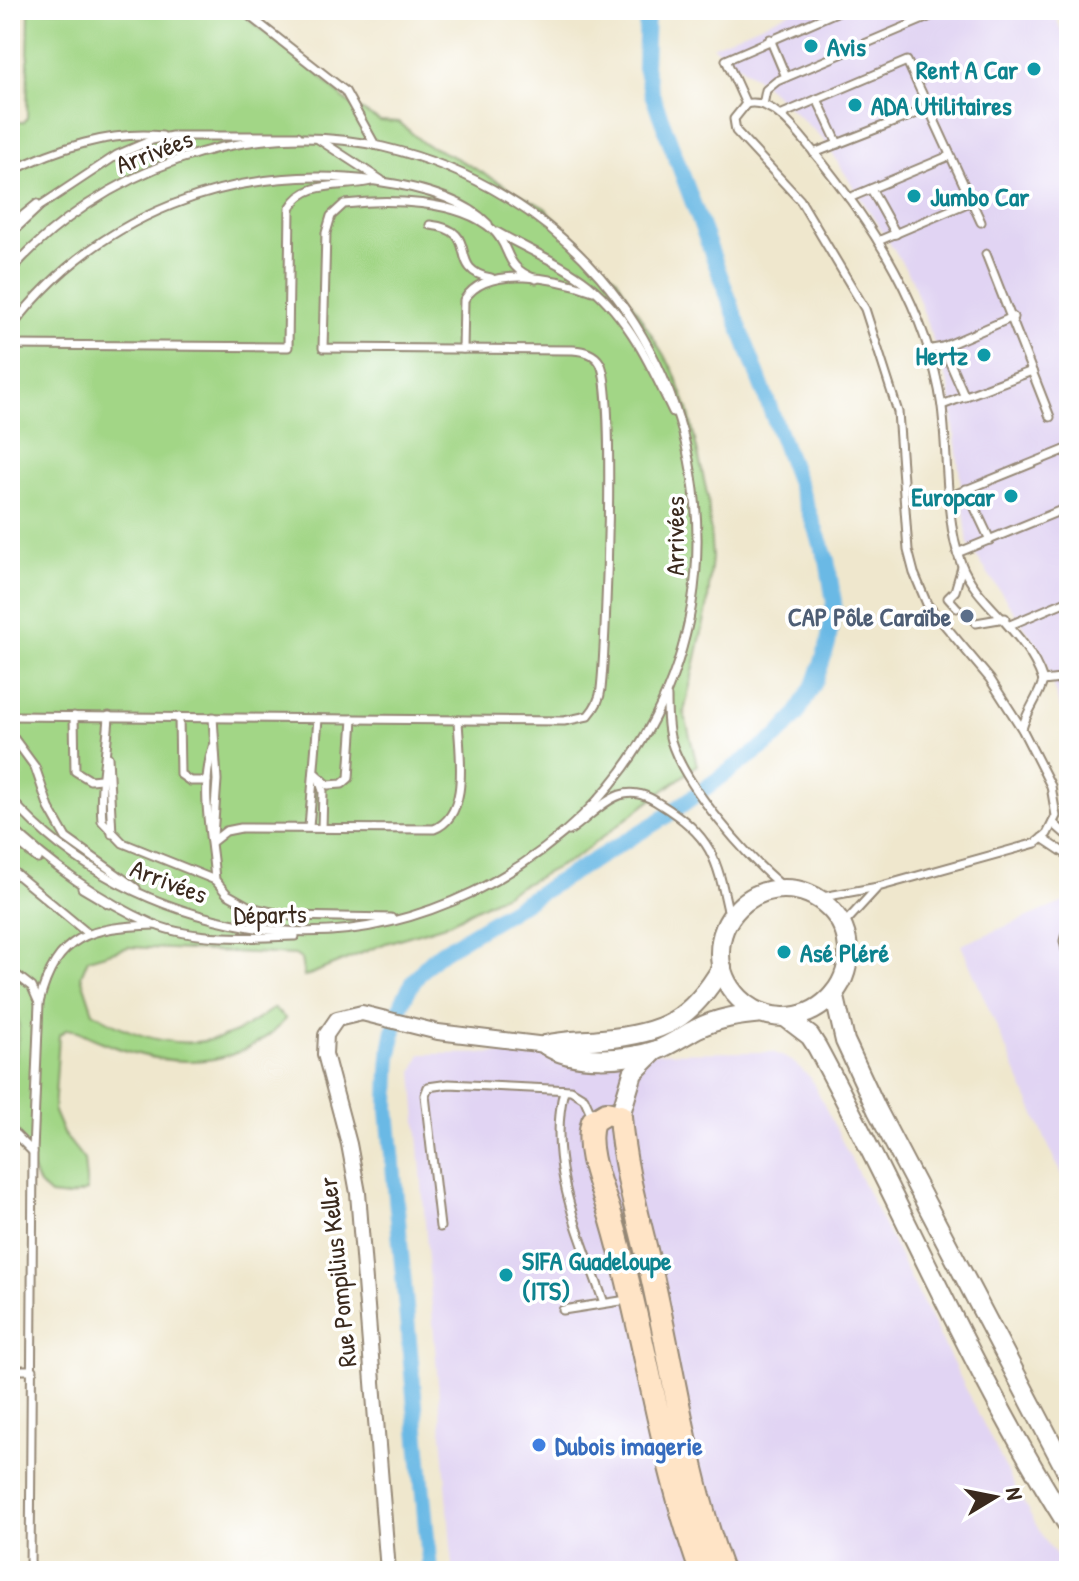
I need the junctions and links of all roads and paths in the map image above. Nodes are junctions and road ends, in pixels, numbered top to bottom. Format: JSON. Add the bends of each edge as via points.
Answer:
{"nodes":[{"id":1,"x":242,"y":10,"type":"edge"},
{"id":2,"x":841,"y":10,"type":"edge"},
{"id":3,"x":945,"y":10,"type":"edge"},
{"id":4,"x":770,"y":39,"type":"junction"},
{"id":5,"x":786,"y":77,"type":"junction"},
{"id":6,"x":817,"y":99,"type":"junction"},
{"id":7,"x":746,"y":104,"type":"junction"},
{"id":8,"x":763,"y":105,"type":"junction"},
{"id":9,"x":927,"y":109,"type":"junction"},
{"id":10,"x":780,"y":115,"type":"junction"},
{"id":11,"x":172,"y":136,"type":"junction"},
{"id":12,"x":317,"y":139,"type":"junction"},
{"id":13,"x":838,"y":144,"type":"junction"},
{"id":14,"x":375,"y":145,"type":"junction"},
{"id":15,"x":814,"y":153,"type":"junction"},
{"id":16,"x":117,"y":155,"type":"junction"},
{"id":17,"x":949,"y":156,"type":"junction"},
{"id":18,"x":11,"y":171,"type":"edge"},
{"id":19,"x":374,"y":181,"type":"junction"},
{"id":20,"x":386,"y":182,"type":"junction"},
{"id":21,"x":871,"y":189,"type":"junction"},
{"id":22,"x":849,"y":198,"type":"junction"},
{"id":23,"x":972,"y":201,"type":"junction"},
{"id":24,"x":981,"y":222,"type":"dead end"},
{"id":25,"x":430,"y":225,"type":"dead end"},
{"id":26,"x":10,"y":226,"type":"edge"},
{"id":27,"x":495,"y":231,"type":"junction"},
{"id":28,"x":10,"y":234,"type":"edge"},
{"id":29,"x":896,"y":234,"type":"junction"},
{"id":30,"x":878,"y":241,"type":"junction"},
{"id":31,"x":986,"y":254,"type":"dead end"},
{"id":32,"x":10,"y":271,"type":"edge"},
{"id":33,"x":493,"y":278,"type":"junction"},
{"id":34,"x":536,"y":279,"type":"junction"},
{"id":35,"x":595,"y":291,"type":"junction"},
{"id":36,"x":1013,"y":317,"type":"junction"},
{"id":37,"x":10,"y":329,"type":"edge"},
{"id":38,"x":10,"y":345,"type":"edge"},
{"id":39,"x":943,"y":347,"type":"junction"},
{"id":40,"x":463,"y":349,"type":"junction"},
{"id":41,"x":927,"y":350,"type":"junction"},
{"id":42,"x":1032,"y":371,"type":"junction"},
{"id":43,"x":965,"y":397,"type":"junction"},
{"id":44,"x":942,"y":405,"type":"junction"},
{"id":45,"x":1050,"y":417,"type":"dead end"},
{"id":46,"x":686,"y":439,"type":"junction"},
{"id":47,"x":1068,"y":452,"type":"edge"},
{"id":48,"x":966,"y":489,"type":"junction"},
{"id":49,"x":951,"y":496,"type":"junction"},
{"id":50,"x":1069,"y":507,"type":"edge"},
{"id":51,"x":990,"y":540,"type":"junction"},
{"id":52,"x":957,"y":553,"type":"junction"},
{"id":53,"x":962,"y":567,"type":"junction"},
{"id":54,"x":948,"y":598,"type":"junction"},
{"id":55,"x":1069,"y":600,"type":"edge"},
{"id":56,"x":957,"y":608,"type":"dead end"},
{"id":57,"x":934,"y":613,"type":"junction"},
{"id":58,"x":1007,"y":621,"type":"junction"},
{"id":59,"x":976,"y":623,"type":"dead end"},
{"id":60,"x":1069,"y":678,"type":"edge"},
{"id":61,"x":1043,"y":681,"type":"junction"},
{"id":62,"x":667,"y":696,"type":"junction"},
{"id":63,"x":10,"y":716,"type":"edge"},
{"id":64,"x":74,"y":716,"type":"junction"},
{"id":65,"x":109,"y":716,"type":"junction"},
{"id":66,"x":179,"y":717,"type":"junction"},
{"id":67,"x":213,"y":717,"type":"junction"},
{"id":68,"x":318,"y":719,"type":"junction"},
{"id":69,"x":353,"y":719,"type":"junction"},
{"id":70,"x":458,"y":720,"type":"junction"},
{"id":71,"x":1022,"y":729,"type":"junction"},
{"id":72,"x":10,"y":733,"type":"edge"},
{"id":73,"x":213,"y":747,"type":"junction"},
{"id":74,"x":107,"y":755,"type":"junction"},
{"id":75,"x":316,"y":774,"type":"junction"},
{"id":76,"x":101,"y":779,"type":"junction"},
{"id":77,"x":207,"y":781,"type":"junction"},
{"id":78,"x":10,"y":798,"type":"edge"},
{"id":79,"x":1053,"y":823,"type":"junction"},
{"id":80,"x":10,"y":826,"type":"edge"},
{"id":81,"x":309,"y":827,"type":"junction"},
{"id":82,"x":322,"y":828,"type":"junction"},
{"id":83,"x":112,"y":834,"type":"junction"},
{"id":84,"x":10,"y":836,"type":"edge"},
{"id":85,"x":1069,"y":837,"type":"edge"},
{"id":86,"x":1042,"y":838,"type":"junction"},
{"id":87,"x":212,"y":842,"type":"junction"},
{"id":88,"x":541,"y":851,"type":"junction"},
{"id":89,"x":1069,"y":856,"type":"edge"},
{"id":90,"x":10,"y":869,"type":"edge"},
{"id":91,"x":215,"y":880,"type":"junction"},
{"id":92,"x":878,"y":887,"type":"junction"},
{"id":93,"x":786,"y":889,"type":"junction"},
{"id":94,"x":817,"y":898,"type":"junction"},
{"id":95,"x":153,"y":899,"type":"junction"},
{"id":96,"x":403,"y":918,"type":"junction"},
{"id":97,"x":730,"y":920,"type":"junction"},
{"id":98,"x":1069,"y":922,"type":"edge"},
{"id":99,"x":155,"y":925,"type":"junction"},
{"id":100,"x":842,"y":926,"type":"junction"},
{"id":101,"x":86,"y":932,"type":"junction"},
{"id":102,"x":323,"y":934,"type":"junction"},
{"id":103,"x":1069,"y":963,"type":"edge"},
{"id":104,"x":722,"y":967,"type":"junction"},
{"id":105,"x":10,"y":970,"type":"edge"},
{"id":106,"x":834,"y":993,"type":"junction"},
{"id":107,"x":39,"y":1003,"type":"junction"},
{"id":108,"x":763,"y":1013,"type":"junction"},
{"id":109,"x":785,"y":1017,"type":"junction"},
{"id":110,"x":546,"y":1045,"type":"junction"},
{"id":111,"x":656,"y":1050,"type":"junction"},
{"id":112,"x":564,"y":1090,"type":"junction"},
{"id":113,"x":620,"y":1116,"type":"junction"},
{"id":114,"x":592,"y":1125,"type":"junction"},
{"id":115,"x":10,"y":1129,"type":"edge"},
{"id":116,"x":33,"y":1152,"type":"junction"},
{"id":117,"x":10,"y":1196,"type":"edge"},
{"id":118,"x":440,"y":1227,"type":"dead end"},
{"id":119,"x":10,"y":1241,"type":"edge"},
{"id":120,"x":634,"y":1299,"type":"junction"},
{"id":121,"x":604,"y":1303,"type":"junction"},
{"id":122,"x":563,"y":1310,"type":"dead end"},
{"id":123,"x":10,"y":1370,"type":"edge"},
{"id":124,"x":33,"y":1370,"type":"junction"},
{"id":125,"x":1069,"y":1476,"type":"edge"},
{"id":126,"x":1069,"y":1527,"type":"edge"},
{"id":127,"x":30,"y":1571,"type":"edge"},
{"id":128,"x":388,"y":1571,"type":"edge"},
{"id":129,"x":701,"y":1571,"type":"edge"},
{"id":130,"x":722,"y":1571,"type":"edge"}],
"edges":[{"from":1,"to":14,"type":"lane","via":[[345,91]]},
{"from":2,"to":4,"type":"lane"},
{"from":3,"to":5,"type":"lane"},
{"from":4,"to":5,"type":"lane"},
{"from":4,"to":7,"type":"lane","via":[[726,60]]},
{"from":5,"to":8,"type":"lane","via":[[766,90]]},
{"from":6,"to":9,"type":"lane","via":[[907,61]]},
{"from":6,"to":10,"type":"lane"},
{"from":6,"to":13,"type":"lane"},
{"from":7,"to":8,"type":"lane"},
{"from":7,"to":57,"type":"lane","via":[[734,119],[736,131],[800,200],[865,309],[898,412],[908,550]]},
{"from":8,"to":10,"type":"lane"},
{"from":9,"to":13,"type":"lane"},
{"from":9,"to":17,"type":"lane"},
{"from":10,"to":15,"type":"lane"},
{"from":11,"to":12,"type":"lane","via":[[290,134]]},
{"from":11,"to":16,"type":"lane"},
{"from":11,"to":18,"type":"lane","via":[[102,138]]},
{"from":12,"to":14,"type":"lane","name":"Arrivées"},
{"from":12,"to":20,"type":"lane"},
{"from":12,"to":32,"type":"lane","name":"Arrivées","via":[[224,147],[135,176],[81,207]]},
{"from":13,"to":15,"type":"lane"},
{"from":14,"to":46,"type":"lane","name":"Arrivées","via":[[419,156],[501,192],[573,246],[631,315],[654,354]]},
{"from":15,"to":22,"type":"lane"},
{"from":16,"to":26,"type":"lane"},
{"from":16,"to":28,"type":"lane","via":[[40,206]]},
{"from":17,"to":21,"type":"lane"},
{"from":17,"to":23,"type":"lane"},
{"from":19,"to":20,"type":"lane"},
{"from":19,"to":37,"type":"lane","via":[[255,181],[148,213],[60,272]]},
{"from":19,"to":38,"type":"lane","via":[[314,187],[290,208],[288,347]]},
{"from":20,"to":27,"type":"lane","via":[[456,203]]},
{"from":21,"to":22,"type":"lane"},
{"from":21,"to":29,"type":"lane"},
{"from":22,"to":30,"type":"lane"},
{"from":23,"to":24,"type":"lane"},
{"from":23,"to":29,"type":"lane"},
{"from":25,"to":33,"type":"lane","via":[[457,234],[466,265],[477,275]]},
{"from":27,"to":34,"type":"lane","via":[[518,270]]},
{"from":27,"to":35,"type":"lane"},
{"from":27,"to":40,"type":"lane","via":[[445,208],[362,202],[336,210],[326,233],[323,348]]},
{"from":29,"to":30,"type":"lane"},
{"from":30,"to":41,"type":"lane","via":[[909,299]]},
{"from":31,"to":36,"type":"lane"},
{"from":33,"to":34,"type":"lane"},
{"from":33,"to":40,"type":"lane","via":[[470,290],[464,300]]},
{"from":34,"to":35,"type":"lane"},
{"from":35,"to":46,"type":"lane","via":[[636,340]]},
{"from":36,"to":39,"type":"lane"},
{"from":36,"to":42,"type":"lane"},
{"from":39,"to":41,"type":"lane"},
{"from":39,"to":43,"type":"lane"},
{"from":40,"to":70,"type":"lane","via":[[585,351],[600,362],[604,374],[609,430],[598,702],[578,720]]},
{"from":41,"to":44,"type":"lane"},
{"from":42,"to":43,"type":"lane"},
{"from":42,"to":45,"type":"lane"},
{"from":43,"to":44,"type":"lane"},
{"from":44,"to":49,"type":"lane"},
{"from":46,"to":62,"type":"lane","name":"Arrivées","via":[[696,499],[697,561],[691,609]]},
{"from":47,"to":48,"type":"lane"},
{"from":48,"to":49,"type":"lane"},
{"from":48,"to":51,"type":"lane"},
{"from":49,"to":52,"type":"lane"},
{"from":50,"to":51,"type":"lane"},
{"from":51,"to":52,"type":"lane"},
{"from":52,"to":53,"type":"lane"},
{"from":53,"to":54,"type":"lane"},
{"from":53,"to":58,"type":"lane"},
{"from":54,"to":56,"type":"lane"},
{"from":54,"to":57,"type":"lane"},
{"from":55,"to":58,"type":"lane"},
{"from":57,"to":71,"type":"lane","via":[[990,679]]},
{"from":58,"to":59,"type":"lane"},
{"from":58,"to":61,"type":"lane"},
{"from":60,"to":61,"type":"lane"},
{"from":61,"to":71,"type":"lane"},
{"from":62,"to":88,"type":"lane","name":"Arrivées","via":[[617,776]]},
{"from":62,"to":93,"type":"lane","via":[[671,741],[687,772],[748,856]]},
{"from":63,"to":64,"type":"lane"},
{"from":64,"to":65,"type":"lane"},
{"from":64,"to":76,"type":"lane","via":[[75,771],[90,780]]},
{"from":65,"to":66,"type":"lane"},
{"from":65,"to":74,"type":"lane"},
{"from":66,"to":67,"type":"lane"},
{"from":66,"to":77,"type":"lane","via":[[180,774],[190,781]]},
{"from":67,"to":68,"type":"lane"},
{"from":67,"to":73,"type":"lane"},
{"from":68,"to":69,"type":"lane"},
{"from":68,"to":75,"type":"lane"},
{"from":69,"to":70,"type":"lane"},
{"from":69,"to":75,"type":"lane","via":[[349,778],[328,785]]},
{"from":70,"to":82,"type":"lane","via":[[456,807],[442,826]]},
{"from":71,"to":79,"type":"lane","via":[[1056,800]]},
{"from":72,"to":95,"type":"lane","via":[[35,767],[66,838]]},
{"from":73,"to":77,"type":"lane"},
{"from":73,"to":87,"type":"lane"},
{"from":74,"to":76,"type":"lane"},
{"from":74,"to":83,"type":"lane"},
{"from":75,"to":81,"type":"lane"},
{"from":75,"to":82,"type":"lane","via":[[323,791]]},
{"from":76,"to":83,"type":"lane","via":[[102,821]]},
{"from":77,"to":87,"type":"lane"},
{"from":78,"to":95,"type":"lane","name":"Arrivées","via":[[75,857]]},
{"from":79,"to":85,"type":"lane"},
{"from":79,"to":86,"type":"lane"},
{"from":80,"to":99,"type":"lane","name":"Départs","via":[[41,856]]},
{"from":81,"to":82,"type":"lane"},
{"from":81,"to":87,"type":"lane","via":[[241,828]]},
{"from":83,"to":91,"type":"lane","via":[[145,854]]},
{"from":84,"to":99,"type":"lane","via":[[91,895]]},
{"from":86,"to":89,"type":"lane"},
{"from":86,"to":92,"type":"lane"},
{"from":87,"to":91,"type":"lane"},
{"from":88,"to":96,"type":"lane","name":"Arrivées","via":[[452,902]]},
{"from":88,"to":97,"type":"lane","via":[[619,795],[653,799],[700,832],[709,846]]},
{"from":90,"to":101,"type":"lane"},
{"from":91,"to":96,"type":"lane","via":[[250,907],[290,916]]},
{"from":92,"to":94,"type":"lane"},
{"from":92,"to":100,"type":"lane"},
{"from":93,"to":94,"type":"street"},
{"from":93,"to":97,"type":"street","via":[[760,894]]},
{"from":94,"to":100,"type":"street"},
{"from":95,"to":102,"type":"lane","name":"Arrivées","via":[[224,922]]},
{"from":96,"to":102,"type":"lane","name":"Arrivées"},
{"from":97,"to":104,"type":"street","via":[[722,943]]},
{"from":98,"to":103,"type":"lane","via":[[1064,941]]},
{"from":99,"to":101,"type":"lane"},
{"from":99,"to":102,"type":"lane","name":"Départs","via":[[202,934]]},
{"from":100,"to":106,"type":"street","via":[[848,961]]},
{"from":101,"to":107,"type":"lane","via":[[45,981]]},
{"from":104,"to":108,"type":"street","via":[[741,1000]]},
{"from":104,"to":110,"type":"street","via":[[697,1006],[661,1027],[625,1037]]},
{"from":105,"to":107,"type":"lane","via":[[32,987]]},
{"from":106,"to":109,"type":"street","via":[[812,1011]]},
{"from":106,"to":125,"type":"street","via":[[845,1041],[877,1110]]},
{"from":107,"to":116,"type":"lane"},
{"from":108,"to":109,"type":"street"},
{"from":108,"to":111,"type":"street","via":[[723,1018]]},
{"from":109,"to":126,"type":"street","via":[[817,1047],[1005,1419]]},
{"from":110,"to":111,"type":"street","via":[[578,1056]]},
{"from":110,"to":128,"type":"street","name":"Rue Pompilius Keller","via":[[347,1014],[330,1026],[324,1044],[358,1193]]},
{"from":111,"to":113,"type":"street","via":[[633,1073]]},
{"from":112,"to":114,"type":"lane","via":[[584,1098]]},
{"from":112,"to":118,"type":"lane","via":[[428,1087]]},
{"from":112,"to":121,"type":"lane","via":[[559,1162]]},
{"from":113,"to":114,"type":"main road","via":[[606,1113]]},
{"from":113,"to":130,"type":"main road","via":[[626,1170],[688,1454]]},
{"from":114,"to":120,"type":"main road","via":[[591,1148]]},
{"from":115,"to":116,"type":"lane"},
{"from":116,"to":124,"type":"lane"},
{"from":117,"to":119,"type":"lane"},
{"from":120,"to":121,"type":"lane"},
{"from":120,"to":129,"type":"main road","via":[[676,1493]]},
{"from":121,"to":122,"type":"lane"},
{"from":123,"to":124,"type":"lane"},
{"from":124,"to":127,"type":"lane"}]}
